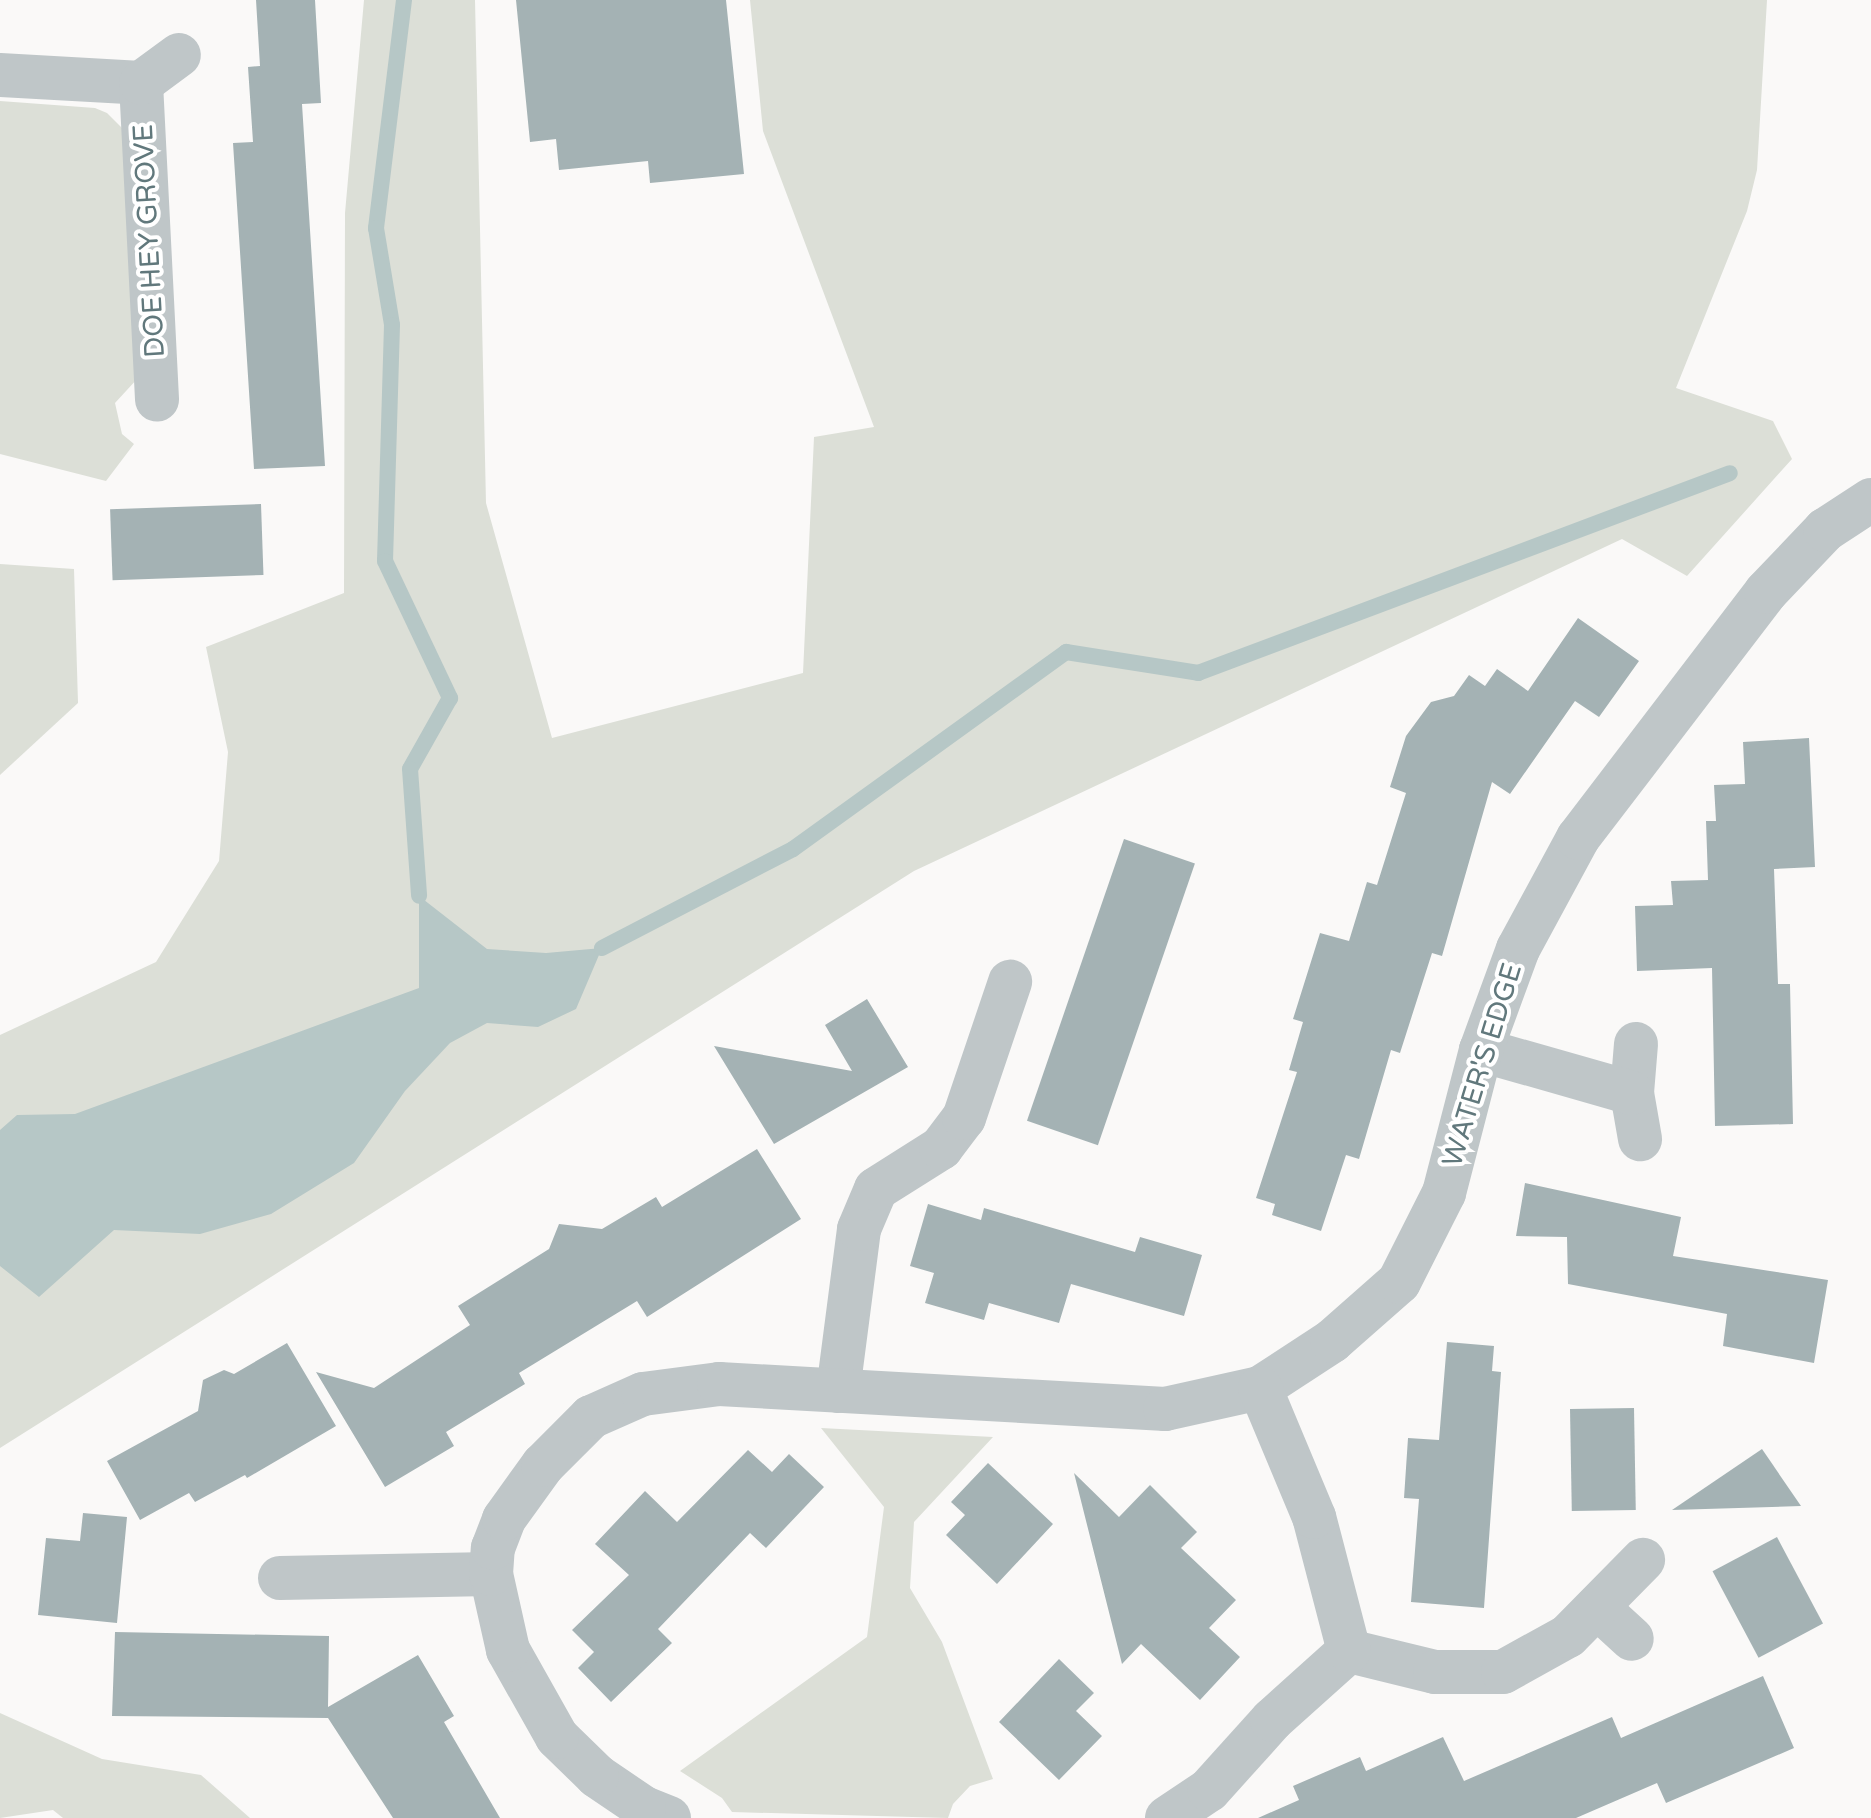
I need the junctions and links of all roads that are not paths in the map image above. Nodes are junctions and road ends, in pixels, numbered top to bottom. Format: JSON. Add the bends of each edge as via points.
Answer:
{"nodes":[{"id":1,"x":179,"y":55,"type":"dead end"},
{"id":2,"x":0,"y":75,"type":"edge"},
{"id":3,"x":141,"y":83,"type":"junction"},
{"id":4,"x":157,"y":400,"type":"dead end"},
{"id":5,"x":1871,"y":500,"type":"edge"},
{"id":6,"x":1010,"y":982,"type":"dead end"},
{"id":7,"x":1636,"y":1044,"type":"dead end"},
{"id":8,"x":1481,"y":1050,"type":"junction"},
{"id":9,"x":1632,"y":1093,"type":"junction"},
{"id":10,"x":1640,"y":1139,"type":"dead end"},
{"id":11,"x":1260,"y":1388,"type":"junction"},
{"id":12,"x":838,"y":1391,"type":"junction"},
{"id":13,"x":1643,"y":1560,"type":"dead end"},
{"id":14,"x":491,"y":1574,"type":"junction"},
{"id":15,"x":280,"y":1578,"type":"dead end"},
{"id":16,"x":1597,"y":1607,"type":"junction"},
{"id":17,"x":1632,"y":1639,"type":"dead end"},
{"id":18,"x":1349,"y":1651,"type":"junction"},
{"id":19,"x":650,"y":1815,"type":"edge"},
{"id":20,"x":1167,"y":1818,"type":"edge"}],
"edges":[{"from":1,"to":3,"type":"street","name":"DOE HEY GROVE"},
{"from":2,"to":3,"type":"street","name":"DOE HEY GROVE"},
{"from":3,"to":4,"type":"street","name":"DOE HEY GROVE"},
{"from":5,"to":8,"type":"street","name":"WATER'S EDGE","via":[[1825,530],[1766,592],[1578,838],[1518,949]]},
{"from":6,"to":12,"type":"street","via":[[980,1029],[964,1118],[941,1148],[876,1189],[870,1202],[859,1229]]},
{"from":7,"to":9,"type":"street"},
{"from":8,"to":9,"type":"street"},
{"from":8,"to":11,"type":"street","name":"WATER'S EDGE","via":[[1444,1193],[1399,1282],[1332,1341]]},
{"from":9,"to":10,"type":"street"},
{"from":11,"to":12,"type":"street","name":"WATER'S EDGE","via":[[1165,1409]]},
{"from":11,"to":18,"type":"street","via":[[1314,1517]]},
{"from":12,"to":14,"type":"street","name":"WATER'S EDGE","via":[[719,1384],[643,1394],[591,1417],[543,1465],[504,1519],[493,1548]]},
{"from":13,"to":16,"type":"street"},
{"from":14,"to":15,"type":"street"},
{"from":14,"to":19,"type":"street","name":"WATER'S EDGE","via":[[508,1650],[527,1692],[557,1737],[597,1776]]},
{"from":16,"to":17,"type":"street"},
{"from":16,"to":18,"type":"street","via":[[1568,1636],[1503,1672],[1435,1672]]},
{"from":18,"to":20,"type":"street","via":[[1272,1720],[1209,1790]]}]}
